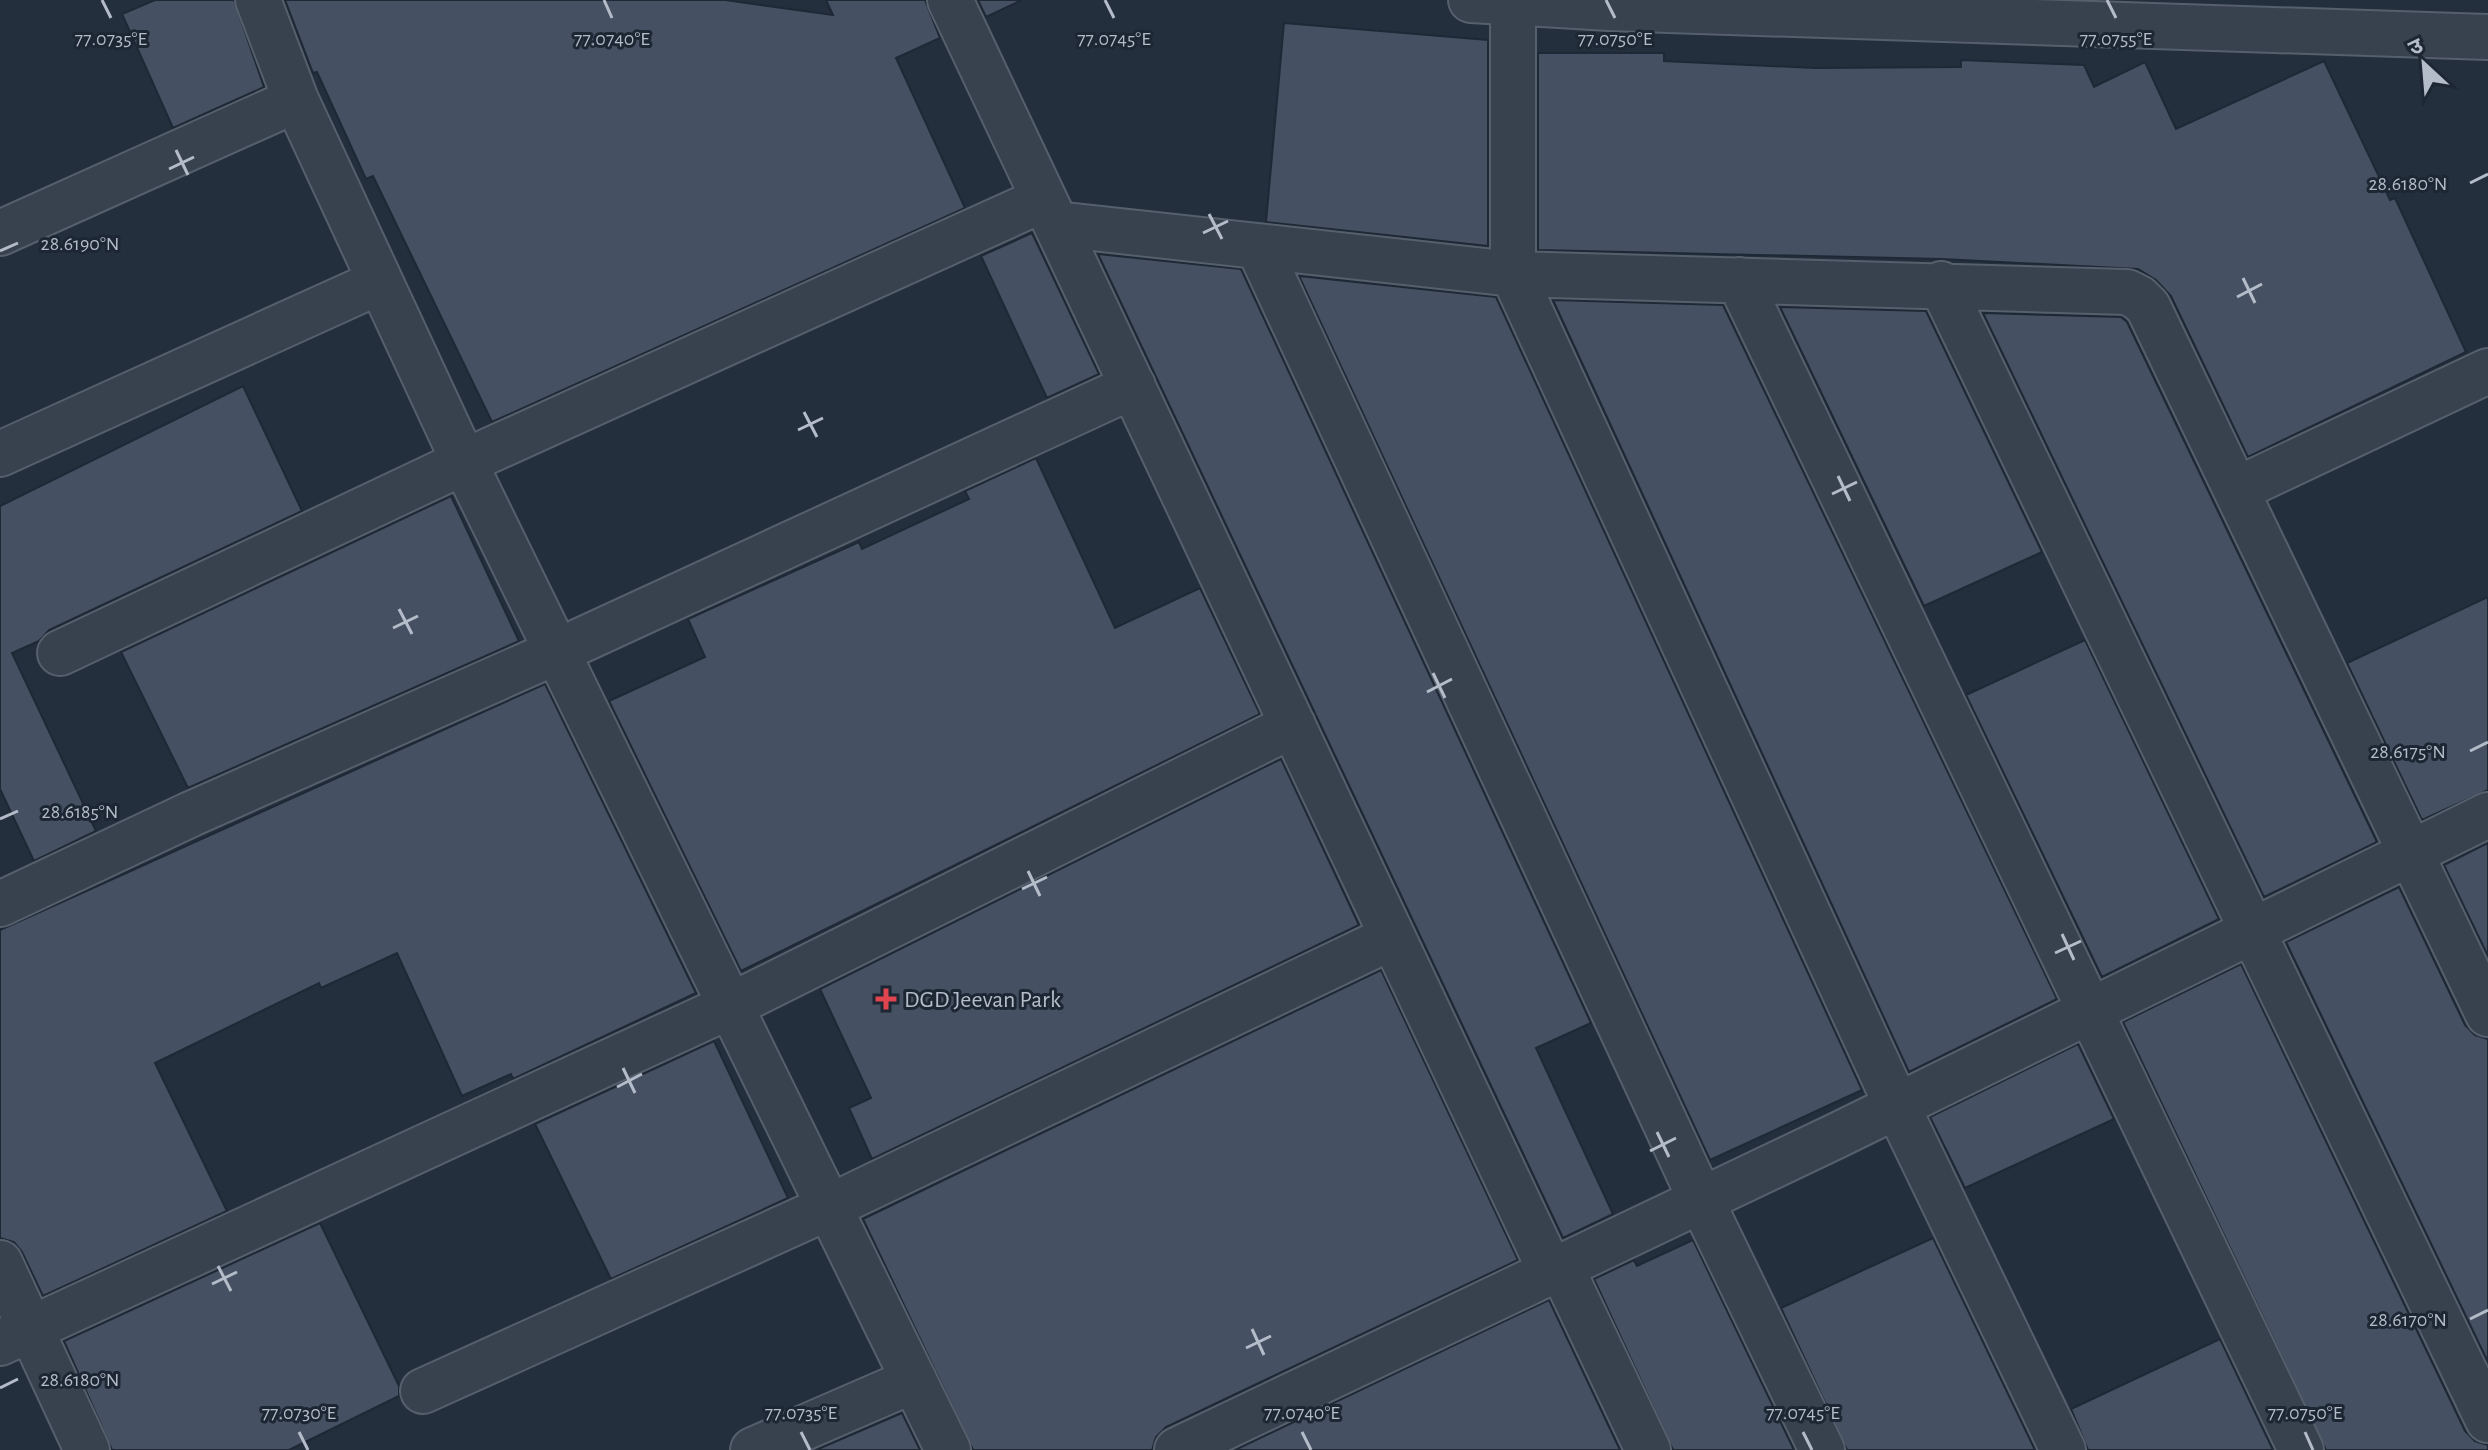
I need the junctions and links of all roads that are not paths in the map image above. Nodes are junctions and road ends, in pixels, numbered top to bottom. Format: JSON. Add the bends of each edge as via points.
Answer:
{"nodes":[{"id":1,"x":258,"y":0,"type":"edge"},
{"id":2,"x":950,"y":0,"type":"edge"},
{"id":3,"x":1499,"y":1,"type":"edge"},
{"id":4,"x":2488,"y":37,"type":"edge"},
{"id":5,"x":296,"y":100,"type":"junction"},
{"id":6,"x":1050,"y":211,"type":"junction"},
{"id":7,"x":0,"y":233,"type":"edge"},
{"id":8,"x":1258,"y":246,"type":"junction"},
{"id":9,"x":1513,"y":274,"type":"junction"},
{"id":10,"x":1739,"y":280,"type":"junction"},
{"id":11,"x":379,"y":282,"type":"junction"},
{"id":12,"x":1941,"y":284,"type":"junction"},
{"id":13,"x":2488,"y":371,"type":"edge"},
{"id":14,"x":1133,"y":386,"type":"junction"},
{"id":15,"x":0,"y":454,"type":"edge"},
{"id":16,"x":464,"y":462,"type":"junction"},
{"id":17,"x":2236,"y":490,"type":"junction"},
{"id":18,"x":556,"y":652,"type":"junction"},
{"id":19,"x":60,"y":653,"type":"dead end"},
{"id":20,"x":1293,"y":725,"type":"junction"},
{"id":21,"x":2488,"y":815,"type":"edge"},
{"id":22,"x":2410,"y":853,"type":"junction"},
{"id":23,"x":0,"y":904,"type":"edge"},
{"id":24,"x":2254,"y":930,"type":"junction"},
{"id":25,"x":1392,"y":937,"type":"junction"},
{"id":26,"x":730,"y":1006,"type":"junction"},
{"id":27,"x":2089,"y":1012,"type":"junction"},
{"id":28,"x":2488,"y":1014,"type":"edge"},
{"id":29,"x":1897,"y":1106,"type":"junction"},
{"id":30,"x":1701,"y":1200,"type":"junction"},
{"id":31,"x":827,"y":1208,"type":"junction"},
{"id":32,"x":0,"y":1263,"type":"edge"},
{"id":33,"x":1556,"y":1270,"type":"junction"},
{"id":34,"x":15,"y":1336,"type":"edge"},
{"id":35,"x":914,"y":1380,"type":"junction"},
{"id":36,"x":423,"y":1391,"type":"dead end"},
{"id":37,"x":2485,"y":1407,"type":"edge"},
{"id":38,"x":87,"y":1450,"type":"edge"},
{"id":39,"x":753,"y":1450,"type":"edge"},
{"id":40,"x":948,"y":1450,"type":"edge"},
{"id":41,"x":1177,"y":1450,"type":"edge"},
{"id":42,"x":1648,"y":1450,"type":"edge"},
{"id":43,"x":1822,"y":1450,"type":"edge"},
{"id":44,"x":2063,"y":1450,"type":"edge"},
{"id":45,"x":2301,"y":1450,"type":"edge"}],
"edges":[{"from":1,"to":5,"type":"street"},
{"from":2,"to":6,"type":"street"},
{"from":3,"to":4,"type":"street"},
{"from":3,"to":9,"type":"street"},
{"from":5,"to":7,"type":"street"},
{"from":5,"to":11,"type":"street"},
{"from":6,"to":8,"type":"street"},
{"from":6,"to":14,"type":"street"},
{"from":6,"to":16,"type":"street"},
{"from":8,"to":9,"type":"street"},
{"from":8,"to":30,"type":"street"},
{"from":9,"to":10,"type":"street"},
{"from":9,"to":29,"type":"street"},
{"from":10,"to":12,"type":"street"},
{"from":10,"to":27,"type":"street"},
{"from":11,"to":15,"type":"street"},
{"from":11,"to":16,"type":"street"},
{"from":12,"to":17,"type":"street","via":[[2127,292],[2139,298]]},
{"from":12,"to":24,"type":"street"},
{"from":13,"to":17,"type":"street"},
{"from":14,"to":18,"type":"street"},
{"from":14,"to":20,"type":"street"},
{"from":16,"to":18,"type":"street"},
{"from":16,"to":19,"type":"street"},
{"from":17,"to":22,"type":"street"},
{"from":18,"to":23,"type":"street"},
{"from":18,"to":26,"type":"street"},
{"from":20,"to":25,"type":"street"},
{"from":20,"to":26,"type":"street"},
{"from":21,"to":22,"type":"street"},
{"from":22,"to":24,"type":"street"},
{"from":22,"to":28,"type":"street"},
{"from":24,"to":27,"type":"street"},
{"from":24,"to":37,"type":"street"},
{"from":25,"to":31,"type":"street"},
{"from":25,"to":33,"type":"street"},
{"from":26,"to":31,"type":"street"},
{"from":26,"to":34,"type":"street"},
{"from":27,"to":29,"type":"street"},
{"from":27,"to":45,"type":"street"},
{"from":29,"to":30,"type":"street"},
{"from":29,"to":44,"type":"street"},
{"from":30,"to":33,"type":"street"},
{"from":30,"to":43,"type":"street"},
{"from":31,"to":35,"type":"street"},
{"from":31,"to":36,"type":"street"},
{"from":32,"to":34,"type":"street"},
{"from":33,"to":41,"type":"street"},
{"from":33,"to":42,"type":"street"},
{"from":34,"to":38,"type":"street"},
{"from":35,"to":39,"type":"street"},
{"from":35,"to":40,"type":"street"}]}
